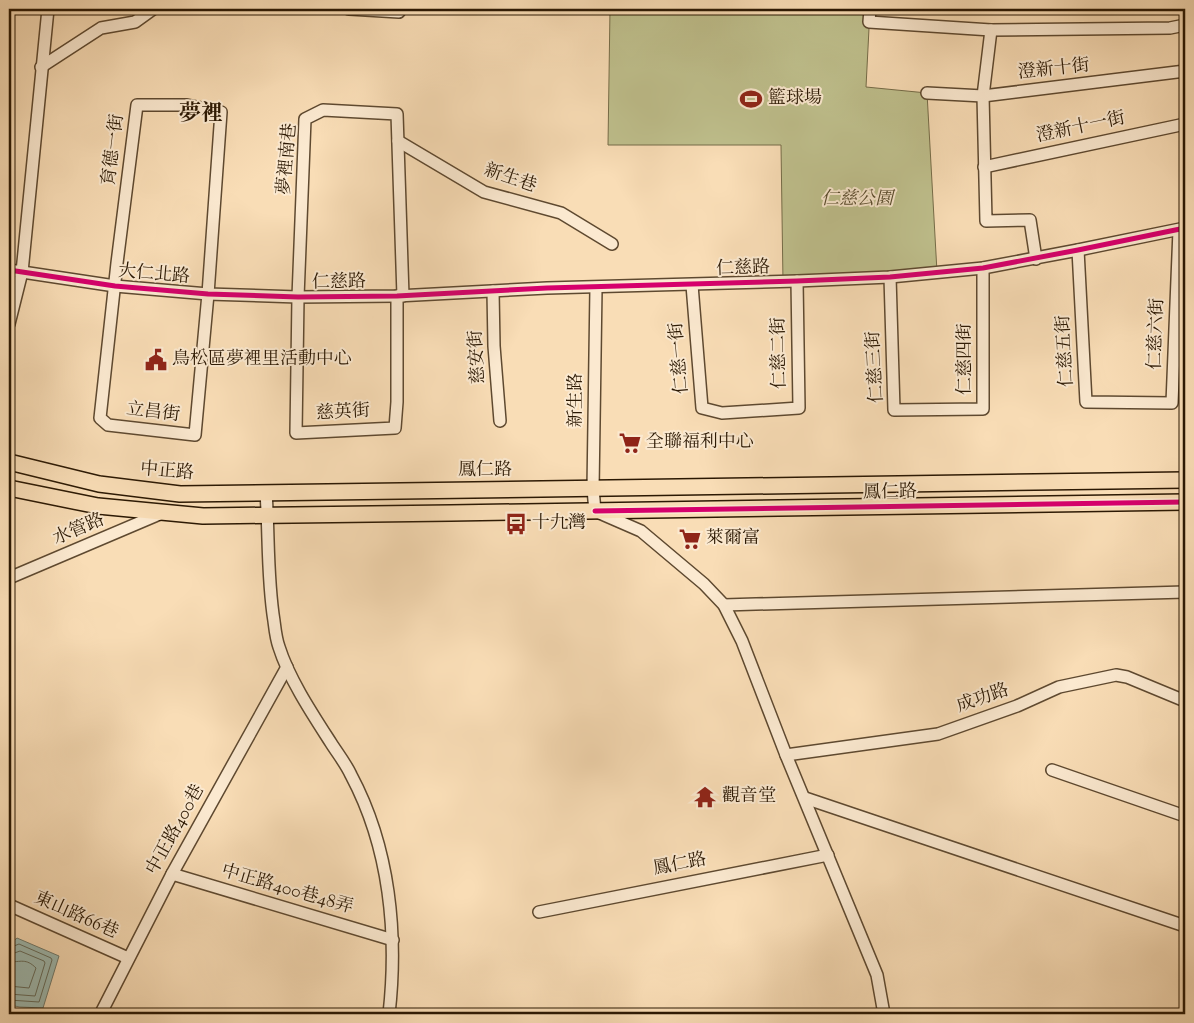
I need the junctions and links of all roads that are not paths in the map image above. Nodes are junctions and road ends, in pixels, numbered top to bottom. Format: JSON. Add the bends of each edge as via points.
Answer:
{"nodes":[{"id":1,"x":48,"y":9,"type":"edge"},
{"id":2,"x":153,"y":9,"type":"edge"},
{"id":3,"x":349,"y":9,"type":"edge"},
{"id":4,"x":401,"y":9,"type":"edge"},
{"id":5,"x":870,"y":9,"type":"edge"},
{"id":6,"x":1185,"y":26,"type":"edge"},
{"id":7,"x":991,"y":30,"type":"junction"},
{"id":8,"x":41,"y":67,"type":"junction"},
{"id":9,"x":1185,"y":71,"type":"edge"},
{"id":10,"x":927,"y":93,"type":"dead end"},
{"id":11,"x":983,"y":96,"type":"junction"},
{"id":12,"x":1185,"y":124,"type":"edge"},
{"id":13,"x":398,"y":141,"type":"junction"},
{"id":14,"x":984,"y":167,"type":"junction"},
{"id":15,"x":1182,"y":229,"type":"edge"},
{"id":16,"x":612,"y":244,"type":"dead end"},
{"id":17,"x":1078,"y":250,"type":"junction"},
{"id":18,"x":1036,"y":259,"type":"junction"},
{"id":19,"x":983,"y":268,"type":"junction"},
{"id":20,"x":9,"y":270,"type":"edge"},
{"id":21,"x":22,"y":272,"type":"junction"},
{"id":22,"x":890,"y":277,"type":"junction"},
{"id":23,"x":797,"y":281,"type":"junction"},
{"id":24,"x":692,"y":285,"type":"junction"},
{"id":25,"x":115,"y":286,"type":"junction"},
{"id":26,"x":596,"y":288,"type":"junction"},
{"id":27,"x":493,"y":291,"type":"junction"},
{"id":28,"x":208,"y":294,"type":"junction"},
{"id":29,"x":400,"y":296,"type":"junction"},
{"id":30,"x":298,"y":297,"type":"junction"},
{"id":31,"x":9,"y":324,"type":"edge"},
{"id":32,"x":1134,"y":403,"type":"joint"},
{"id":33,"x":941,"y":410,"type":"joint"},
{"id":34,"x":722,"y":413,"type":"joint"},
{"id":35,"x":500,"y":421,"type":"dead end"},
{"id":36,"x":9,"y":462,"type":"edge"},
{"id":37,"x":1185,"y":480,"type":"edge"},
{"id":38,"x":9,"y":488,"type":"edge"},
{"id":39,"x":594,"y":489,"type":"junction"},
{"id":40,"x":326,"y":491,"type":"joint"},
{"id":41,"x":266,"y":492,"type":"junction"},
{"id":42,"x":1185,"y":502,"type":"edge"},
{"id":43,"x":595,"y":511,"type":"junction"},
{"id":44,"x":162,"y":513,"type":"junction"},
{"id":45,"x":268,"y":514,"type":"junction"},
{"id":46,"x":9,"y":578,"type":"edge"},
{"id":47,"x":1185,"y":592,"type":"edge"},
{"id":48,"x":724,"y":605,"type":"junction"},
{"id":49,"x":287,"y":667,"type":"junction"},
{"id":50,"x":1185,"y":701,"type":"edge"},
{"id":51,"x":786,"y":755,"type":"junction"},
{"id":52,"x":1052,"y":770,"type":"dead end"},
{"id":53,"x":805,"y":798,"type":"junction"},
{"id":54,"x":1185,"y":816,"type":"edge"},
{"id":55,"x":828,"y":855,"type":"junction"},
{"id":56,"x":172,"y":874,"type":"junction"},
{"id":57,"x":9,"y":905,"type":"edge"},
{"id":58,"x":538,"y":912,"type":"dead end"},
{"id":59,"x":1185,"y":926,"type":"edge"},
{"id":60,"x":393,"y":940,"type":"junction"},
{"id":61,"x":128,"y":958,"type":"junction"},
{"id":62,"x":100,"y":1014,"type":"edge"},
{"id":63,"x":389,"y":1014,"type":"edge"},
{"id":64,"x":884,"y":1014,"type":"edge"}],
"edges":[{"from":1,"to":8,"type":"street"},
{"from":2,"to":8,"type":"street","via":[[135,22],[101,28]]},
{"from":3,"to":4,"type":"street","via":[[399,12]]},
{"from":5,"to":7,"type":"street","via":[[869,22]]},
{"from":6,"to":7,"type":"street"},
{"from":7,"to":11,"type":"street"},
{"from":8,"to":21,"type":"street"},
{"from":9,"to":11,"type":"street","name":"澄新十街"},
{"from":10,"to":11,"type":"street","name":"澄新十街"},
{"from":11,"to":14,"type":"street"},
{"from":12,"to":14,"type":"street","name":"澄新十一街"},
{"from":13,"to":16,"type":"street","name":"新生巷","via":[[484,192],[561,213]]},
{"from":13,"to":29,"type":"street","name":"夢裡南巷"},
{"from":13,"to":30,"type":"street","name":"夢裡南巷","via":[[397,114],[323,110],[305,119]]},
{"from":14,"to":18,"type":"street","via":[[986,221],[1030,220]]},
{"from":15,"to":17,"type":"street","name":"仁慈路"},
{"from":15,"to":32,"type":"street","name":"仁慈六街","via":[[1172,403]]},
{"from":17,"to":18,"type":"street","name":"仁慈路"},
{"from":17,"to":32,"type":"street","name":"仁慈五街","via":[[1086,402]]},
{"from":18,"to":19,"type":"street","name":"仁慈路"},
{"from":19,"to":22,"type":"street","name":"仁慈路"},
{"from":19,"to":33,"type":"street","name":"仁慈四街","via":[[983,409]]},
{"from":20,"to":21,"type":"street","name":"大仁北路"},
{"from":21,"to":25,"type":"street","name":"大仁北路"},
{"from":21,"to":31,"type":"street"},
{"from":22,"to":23,"type":"street","name":"仁慈路"},
{"from":22,"to":33,"type":"street","name":"仁慈三街","via":[[894,410]]},
{"from":23,"to":24,"type":"street","name":"仁慈路"},
{"from":23,"to":34,"type":"street","name":"仁慈二街","via":[[799,408]]},
{"from":24,"to":26,"type":"street","name":"仁慈路"},
{"from":24,"to":34,"type":"street","name":"仁慈一街","via":[[702,408]]},
{"from":25,"to":28,"type":"street","name":"大仁北路"},
{"from":25,"to":28,"type":"street","name":"立昌街","via":[[100,418],[108,425],[195,435]]},
{"from":25,"to":28,"type":"street","name":"育德一街","via":[[137,105],[187,105],[221,112]]},
{"from":26,"to":27,"type":"street","name":"仁慈路"},
{"from":26,"to":39,"type":"street","name":"新生路"},
{"from":27,"to":29,"type":"street","name":"仁慈路"},
{"from":27,"to":35,"type":"street","name":"慈安街"},
{"from":28,"to":30,"type":"street","name":"大仁北路"},
{"from":29,"to":30,"type":"street","name":"仁慈路"},
{"from":29,"to":30,"type":"street","name":"慈英街","via":[[395,428],[296,433]]},
{"from":36,"to":41,"type":"main road","name":"中正路","via":[[99,484],[180,494]]},
{"from":37,"to":39,"type":"main road","name":"鳳仁路"},
{"from":38,"to":44,"type":"main road","via":[[98,506]]},
{"from":39,"to":40,"type":"main road","name":"鳳仁路"},
{"from":39,"to":43,"type":"street","name":"新生路"},
{"from":40,"to":41,"type":"main road","name":"中正路"},
{"from":41,"to":45,"type":"street"},
{"from":42,"to":43,"type":"main road","name":"鳳仁路"},
{"from":43,"to":45,"type":"main road","name":"鳳仁路"},
{"from":43,"to":48,"type":"street","name":"鳳仁路","via":[[640,531],[704,584]]},
{"from":44,"to":45,"type":"main road","via":[[203,516]]},
{"from":44,"to":46,"type":"street","name":"水管路"},
{"from":45,"to":49,"type":"street","via":[[272,607],[278,646]]},
{"from":47,"to":48,"type":"street"},
{"from":48,"to":51,"type":"street","name":"鳳仁路","via":[[742,640]]},
{"from":49,"to":56,"type":"street","name":"中正路400巷"},
{"from":49,"to":60,"type":"street","via":[[351,775],[372,824],[385,871]]},
{"from":50,"to":51,"type":"street","name":"成功路","via":[[1116,675],[1059,687],[1017,706],[938,734]]},
{"from":51,"to":53,"type":"street","name":"鳳仁路"},
{"from":52,"to":54,"type":"street"},
{"from":53,"to":55,"type":"street","name":"鳳仁路"},
{"from":53,"to":59,"type":"street"},
{"from":55,"to":58,"type":"street","name":"鳳仁路"},
{"from":55,"to":64,"type":"street","name":"鳳仁路","via":[[878,975]]},
{"from":56,"to":60,"type":"street","name":"中正路400巷48弄"},
{"from":56,"to":61,"type":"street","name":"中正路400巷"},
{"from":57,"to":61,"type":"street","name":"東山路66巷"},
{"from":60,"to":63,"type":"street"},
{"from":61,"to":62,"type":"street","name":"中正路400巷"}]}
